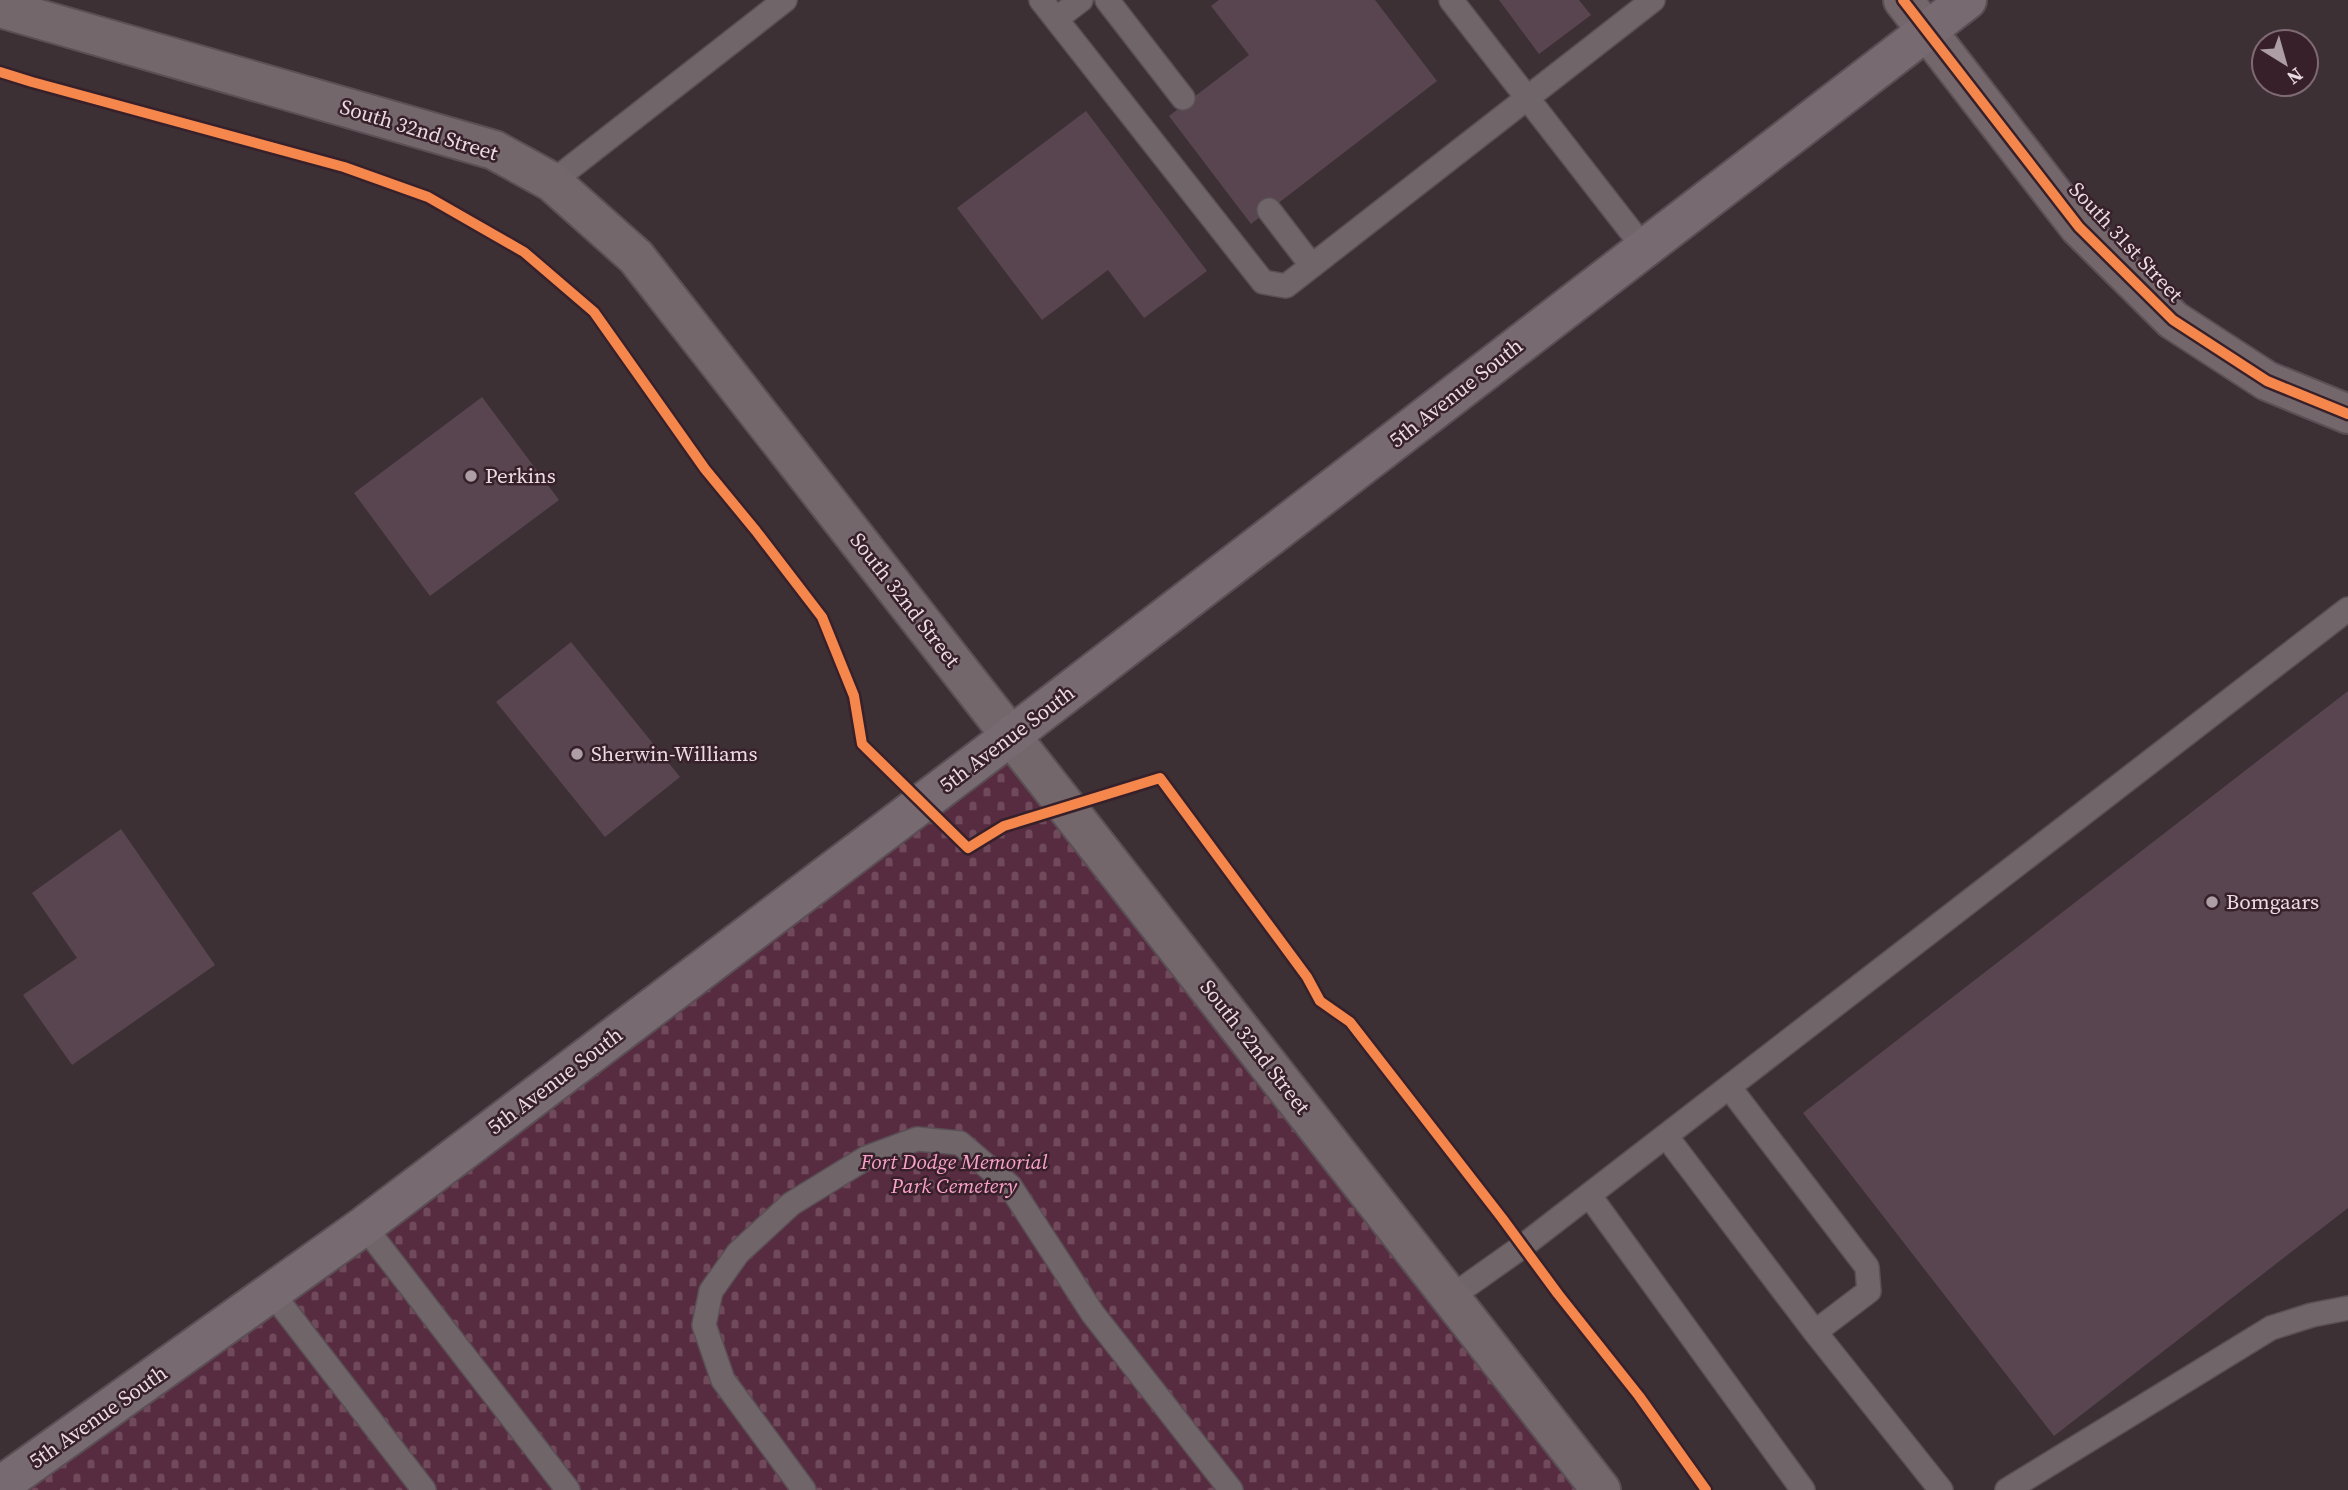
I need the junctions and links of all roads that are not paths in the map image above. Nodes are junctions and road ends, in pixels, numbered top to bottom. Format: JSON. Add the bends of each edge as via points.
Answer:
{"nodes":[{"id":1,"x":785,"y":0,"type":"edge"},
{"id":2,"x":1041,"y":0,"type":"edge"},
{"id":3,"x":1081,"y":0,"type":"edge"},
{"id":4,"x":1107,"y":0,"type":"edge"},
{"id":5,"x":1451,"y":0,"type":"edge"},
{"id":6,"x":1653,"y":0,"type":"edge"},
{"id":7,"x":1903,"y":0,"type":"edge"},
{"id":8,"x":1967,"y":0,"type":"edge"},
{"id":9,"x":0,"y":8,"type":"edge"},
{"id":10,"x":1056,"y":19,"type":"junction"},
{"id":11,"x":1927,"y":31,"type":"junction"},
{"id":12,"x":1183,"y":98,"type":"dead end"},
{"id":13,"x":1527,"y":98,"type":"junction"},
{"id":14,"x":552,"y":182,"type":"junction"},
{"id":15,"x":1269,"y":210,"type":"dead end"},
{"id":16,"x":1644,"y":248,"type":"junction"},
{"id":17,"x":1312,"y":266,"type":"junction"},
{"id":18,"x":2348,"y":414,"type":"edge"},
{"id":19,"x":2348,"y":609,"type":"edge"},
{"id":20,"x":1012,"y":735,"type":"junction"},
{"id":21,"x":1729,"y":1087,"type":"junction"},
{"id":22,"x":1666,"y":1136,"type":"junction"},
{"id":23,"x":1589,"y":1195,"type":"junction"},
{"id":24,"x":364,"y":1226,"type":"junction"},
{"id":25,"x":272,"y":1293,"type":"junction"},
{"id":26,"x":1451,"y":1297,"type":"junction"},
{"id":27,"x":2348,"y":1308,"type":"edge"},
{"id":28,"x":1815,"y":1332,"type":"junction"},
{"id":29,"x":0,"y":1486,"type":"edge"},
{"id":30,"x":424,"y":1490,"type":"edge"},
{"id":31,"x":568,"y":1490,"type":"edge"},
{"id":32,"x":804,"y":1490,"type":"edge"},
{"id":33,"x":1231,"y":1490,"type":"edge"},
{"id":34,"x":1601,"y":1490,"type":"edge"},
{"id":35,"x":1803,"y":1490,"type":"edge"},
{"id":36,"x":1941,"y":1490,"type":"edge"},
{"id":37,"x":2007,"y":1490,"type":"edge"}],
"edges":[{"from":1,"to":14,"type":"lane"},
{"from":2,"to":10,"type":"lane"},
{"from":3,"to":10,"type":"lane"},
{"from":4,"to":12,"type":"lane"},
{"from":5,"to":13,"type":"lane"},
{"from":6,"to":13,"type":"lane"},
{"from":7,"to":11,"type":"main road","name":"South 31st Street"},
{"from":8,"to":11,"type":"main road","name":"5th Avenue South"},
{"from":9,"to":14,"type":"main road","name":"South 32nd Street","via":[[494,150]]},
{"from":10,"to":17,"type":"lane","via":[[1263,282],[1286,286]]},
{"from":11,"to":16,"type":"main road","name":"5th Avenue South"},
{"from":11,"to":18,"type":"main road","name":"South 31st Street","via":[[2079,227],[2174,320],[2267,382]]},
{"from":13,"to":16,"type":"lane"},
{"from":13,"to":17,"type":"lane"},
{"from":14,"to":20,"type":"main road","name":"South 32nd Street","via":[[636,257]]},
{"from":15,"to":17,"type":"lane"},
{"from":16,"to":20,"type":"main road","name":"5th Avenue South"},
{"from":19,"to":21,"type":"lane"},
{"from":20,"to":24,"type":"main road","name":"5th Avenue South"},
{"from":20,"to":26,"type":"main road","name":"South 32nd Street"},
{"from":21,"to":22,"type":"lane"},
{"from":21,"to":28,"type":"lane","via":[[1867,1267],[1869,1291]]},
{"from":22,"to":23,"type":"lane"},
{"from":22,"to":28,"type":"lane"},
{"from":23,"to":26,"type":"lane"},
{"from":23,"to":35,"type":"lane"},
{"from":24,"to":25,"type":"main road","name":"5th Avenue South"},
{"from":24,"to":31,"type":"lane"},
{"from":25,"to":29,"type":"main road","name":"5th Avenue South"},
{"from":25,"to":30,"type":"lane"},
{"from":26,"to":34,"type":"main road","name":"South 32nd Street"},
{"from":27,"to":37,"type":"lane","via":[[2271,1328]]},
{"from":28,"to":36,"type":"lane"},
{"from":32,"to":33,"type":"lane","via":[[723,1380],[704,1325],[711,1291],[738,1253],[791,1204],[866,1158],[917,1139],[960,1143],[1010,1186],[1093,1314]]}]}
